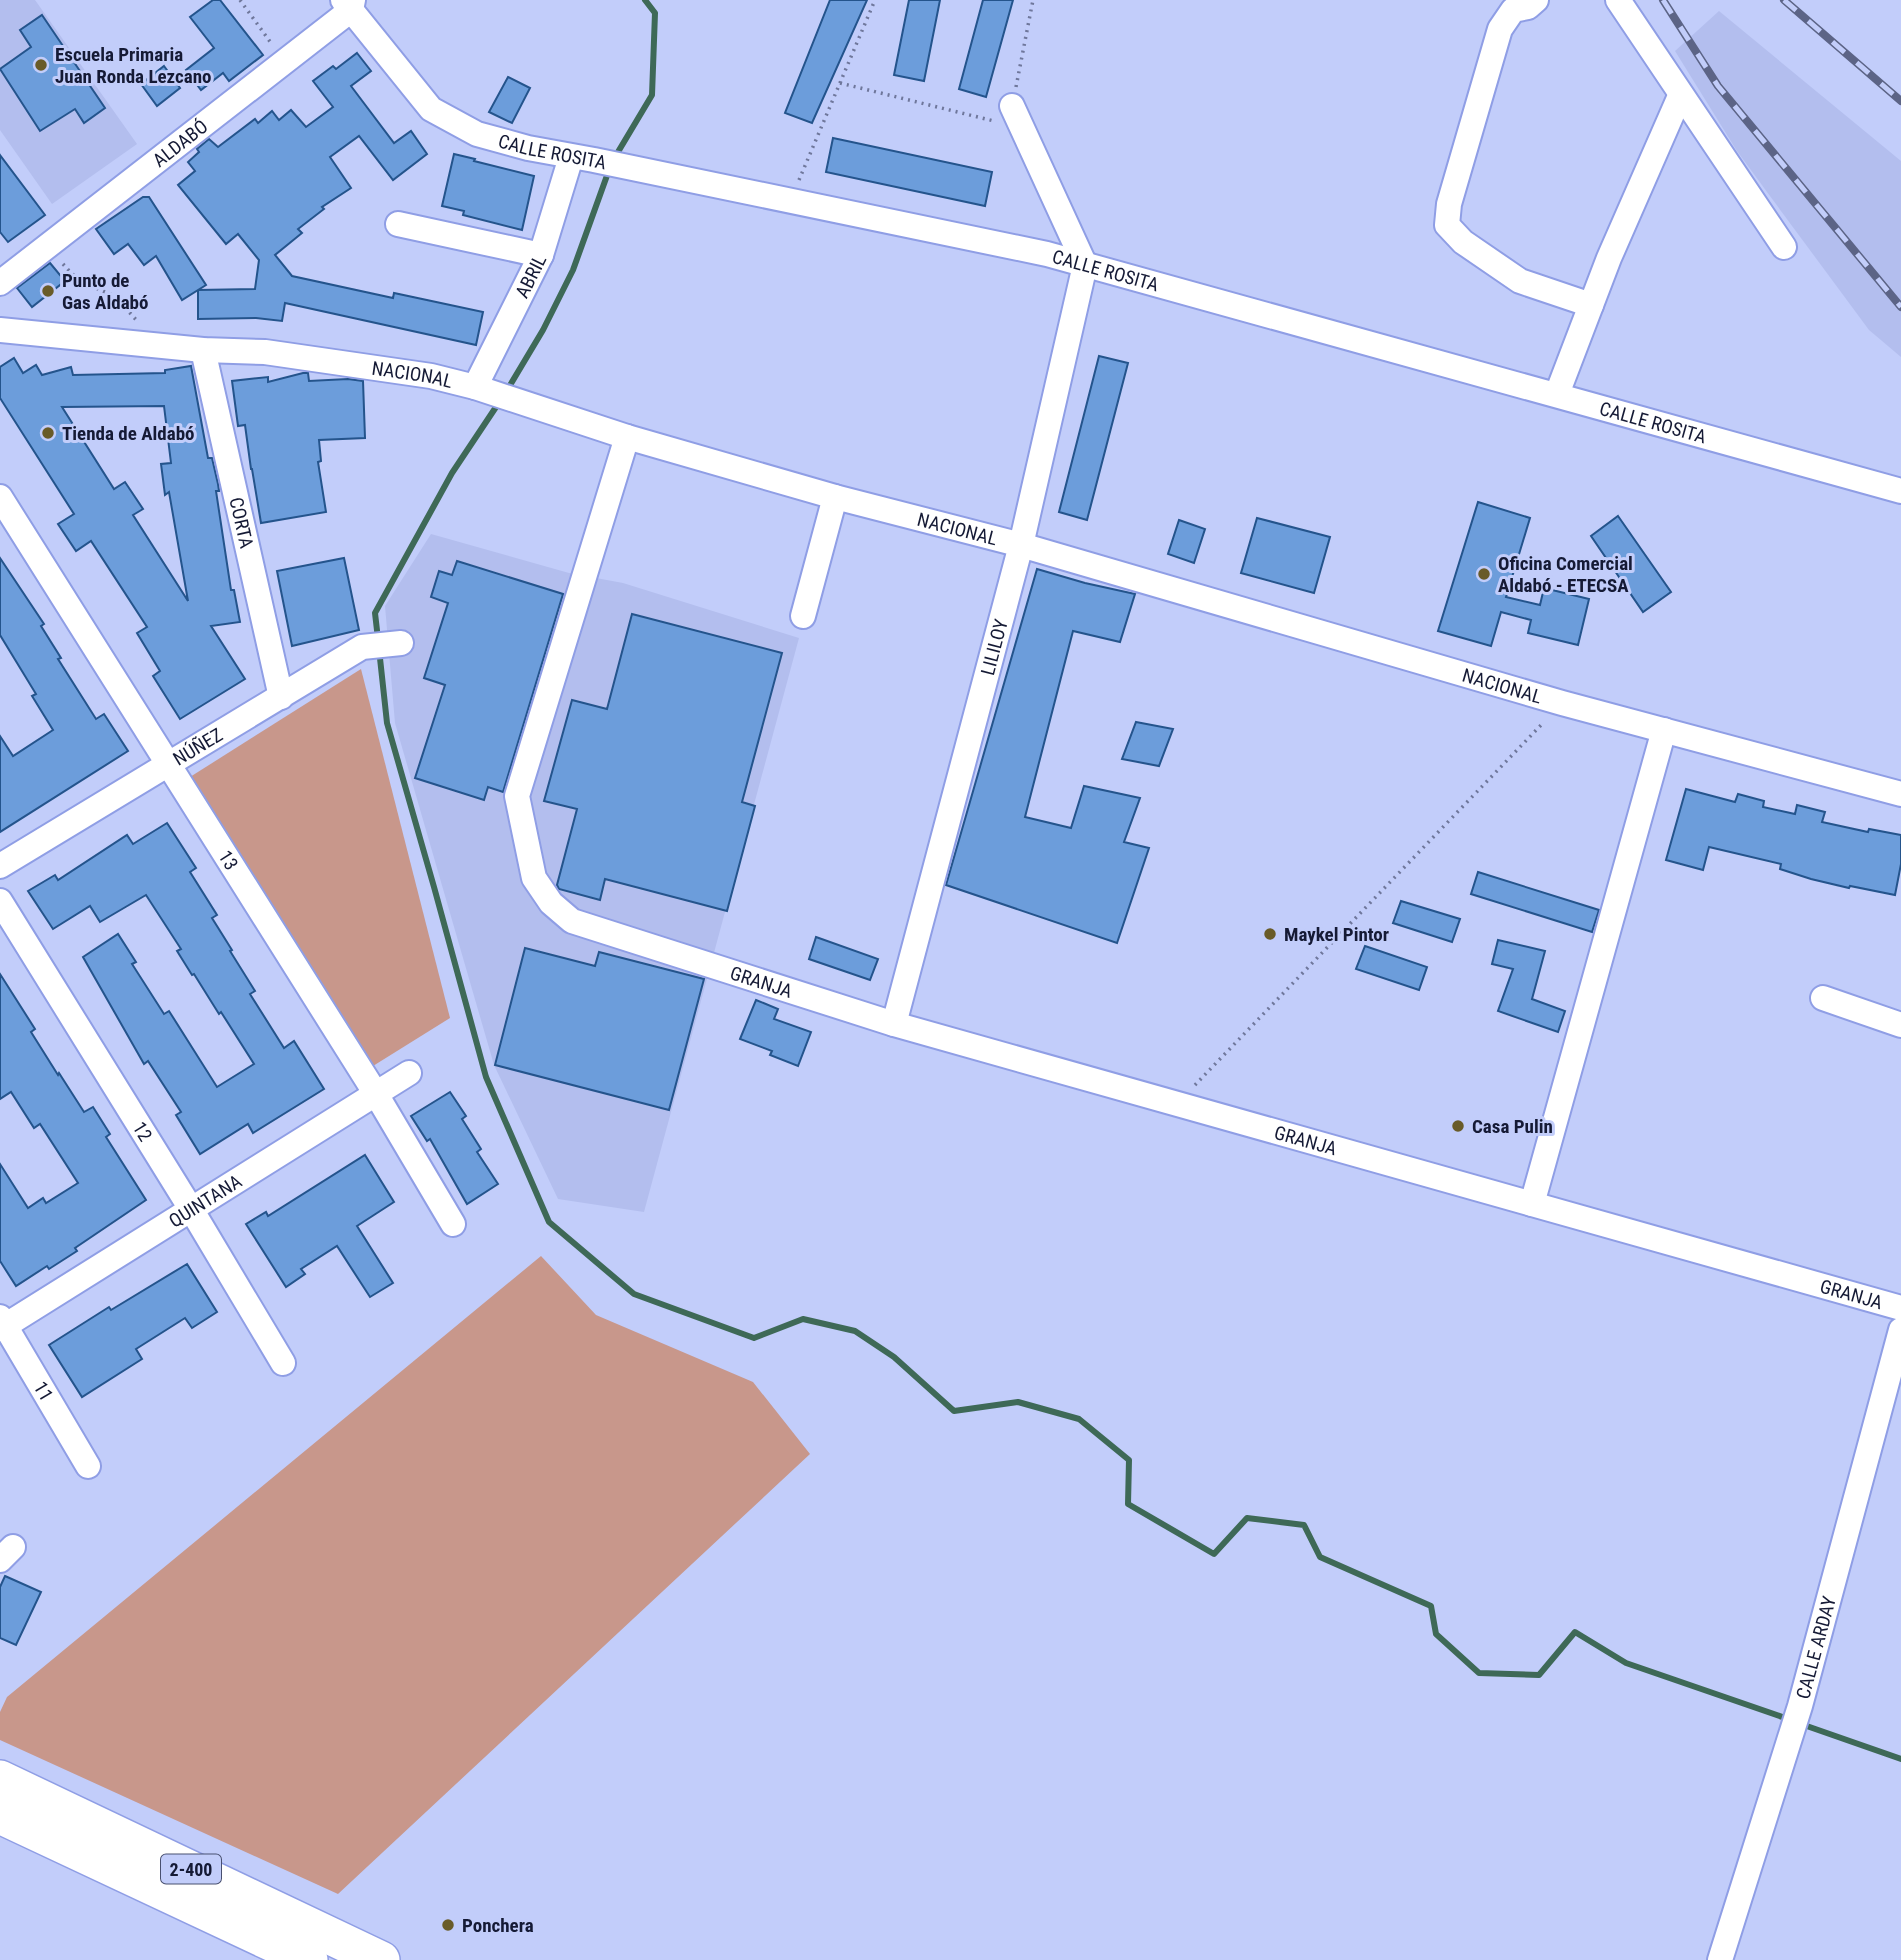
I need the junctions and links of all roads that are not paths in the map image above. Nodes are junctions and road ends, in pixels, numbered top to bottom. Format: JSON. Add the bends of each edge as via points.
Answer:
{"nodes":[{"id":1,"x":1536,"y":0,"type":"edge"},
{"id":2,"x":1618,"y":0,"type":"edge"},
{"id":3,"x":349,"y":3,"type":"edge"},
{"id":4,"x":1506,"y":5,"type":"edge"},
{"id":5,"x":1680,"y":96,"type":"junction"},
{"id":6,"x":1012,"y":106,"type":"road end"},
{"id":7,"x":582,"y":159,"type":"junction"},
{"id":8,"x":398,"y":224,"type":"dead end"},
{"id":9,"x":1784,"y":247,"type":"dead end"},
{"id":10,"x":541,"y":255,"type":"junction"},
{"id":11,"x":1085,"y":265,"type":"junction"},
{"id":12,"x":0,"y":283,"type":"edge"},
{"id":13,"x":1591,"y":305,"type":"junction"},
{"id":14,"x":0,"y":330,"type":"edge"},
{"id":15,"x":203,"y":349,"type":"junction"},
{"id":16,"x":483,"y":389,"type":"junction"},
{"id":17,"x":1557,"y":394,"type":"junction"},
{"id":18,"x":627,"y":437,"type":"junction"},
{"id":19,"x":1901,"y":491,"type":"edge"},
{"id":20,"x":0,"y":497,"type":"edge"},
{"id":21,"x":835,"y":497,"type":"junction"},
{"id":22,"x":1021,"y":545,"type":"junction"},
{"id":23,"x":803,"y":616,"type":"dead end"},
{"id":24,"x":401,"y":643,"type":"dead end"},
{"id":25,"x":281,"y":697,"type":"junction"},
{"id":26,"x":1664,"y":730,"type":"junction"},
{"id":27,"x":169,"y":765,"type":"junction"},
{"id":28,"x":1901,"y":794,"type":"edge"},
{"id":29,"x":0,"y":866,"type":"edge"},
{"id":30,"x":0,"y":901,"type":"edge"},
{"id":31,"x":1823,"y":998,"type":"dead end"},
{"id":32,"x":894,"y":1024,"type":"junction"},
{"id":33,"x":1901,"y":1025,"type":"edge"},
{"id":34,"x":409,"y":1073,"type":"dead end"},
{"id":35,"x":376,"y":1094,"type":"junction"},
{"id":36,"x":1532,"y":1204,"type":"junction"},
{"id":37,"x":191,"y":1209,"type":"junction"},
{"id":38,"x":453,"y":1224,"type":"dead end"},
{"id":39,"x":1901,"y":1308,"type":"edge"},
{"id":40,"x":2,"y":1324,"type":"edge"},
{"id":41,"x":1901,"y":1330,"type":"edge"},
{"id":42,"x":283,"y":1363,"type":"dead end"},
{"id":43,"x":88,"y":1466,"type":"dead end"},
{"id":44,"x":0,"y":1779,"type":"edge"},
{"id":45,"x":0,"y":1815,"type":"edge"},
{"id":46,"x":309,"y":1960,"type":"edge"},
{"id":47,"x":382,"y":1960,"type":"edge"},
{"id":48,"x":1720,"y":1960,"type":"edge"}],
"edges":[{"from":1,"to":4,"type":"street","via":[[1528,7]]},
{"from":2,"to":5,"type":"street"},
{"from":3,"to":7,"type":"street","name":"CALLE ROSITA","via":[[431,109],[477,134]]},
{"from":3,"to":12,"type":"street","name":"ALDABÓ","via":[[285,61]]},
{"from":4,"to":13,"type":"street","via":[[1449,204],[1447,225],[1463,242],[1520,281]]},
{"from":5,"to":9,"type":"street"},
{"from":5,"to":13,"type":"street"},
{"from":6,"to":11,"type":"street"},
{"from":7,"to":10,"type":"street","name":"ABRIL"},
{"from":7,"to":11,"type":"street","name":"CALLE ROSITA"},
{"from":8,"to":10,"type":"street"},
{"from":10,"to":16,"type":"street","name":"ABRIL"},
{"from":11,"to":17,"type":"street","name":"CALLE ROSITA"},
{"from":11,"to":22,"type":"street","name":"LILILOY"},
{"from":13,"to":17,"type":"street"},
{"from":14,"to":15,"type":"street","name":"NACIONAL"},
{"from":15,"to":16,"type":"street","name":"NACIONAL","via":[[265,352],[431,376]]},
{"from":15,"to":25,"type":"street","name":"CORTA"},
{"from":16,"to":18,"type":"street","name":"NACIONAL"},
{"from":17,"to":19,"type":"street","name":"CALLE ROSITA"},
{"from":18,"to":21,"type":"street","name":"NACIONAL"},
{"from":18,"to":32,"type":"street","name":"GRANJA","via":[[517,796],[534,877],[551,903],[572,921]]},
{"from":20,"to":27,"type":"street","name":"13"},
{"from":21,"to":22,"type":"street","name":"NACIONAL"},
{"from":21,"to":23,"type":"street"},
{"from":22,"to":26,"type":"street","name":"NACIONAL"},
{"from":22,"to":32,"type":"street","name":"LILILOY"},
{"from":24,"to":25,"type":"street","name":"NÚÑEZ","via":[[362,646]]},
{"from":25,"to":27,"type":"street","name":"NÚÑEZ"},
{"from":26,"to":28,"type":"street","name":"NACIONAL"},
{"from":26,"to":36,"type":"street"},
{"from":27,"to":29,"type":"street","name":"NÚÑEZ"},
{"from":27,"to":35,"type":"street","name":"13"},
{"from":30,"to":37,"type":"street","name":"12"},
{"from":31,"to":33,"type":"street"},
{"from":32,"to":36,"type":"street","name":"GRANJA"},
{"from":34,"to":35,"type":"street","name":"QUINTANA"},
{"from":35,"to":37,"type":"street","name":"QUINTANA"},
{"from":35,"to":38,"type":"street","name":"13"},
{"from":36,"to":39,"type":"street","name":"GRANJA"},
{"from":37,"to":40,"type":"street","name":"QUINTANA"},
{"from":37,"to":42,"type":"street","name":"12"},
{"from":40,"to":43,"type":"street","name":"11"},
{"from":41,"to":48,"type":"street","name":"CALLE ARDAY","via":[[1800,1706]]},
{"from":44,"to":47,"type":"highway","number":"2-400"},
{"from":45,"to":46,"type":"highway","number":"2-400"}]}
